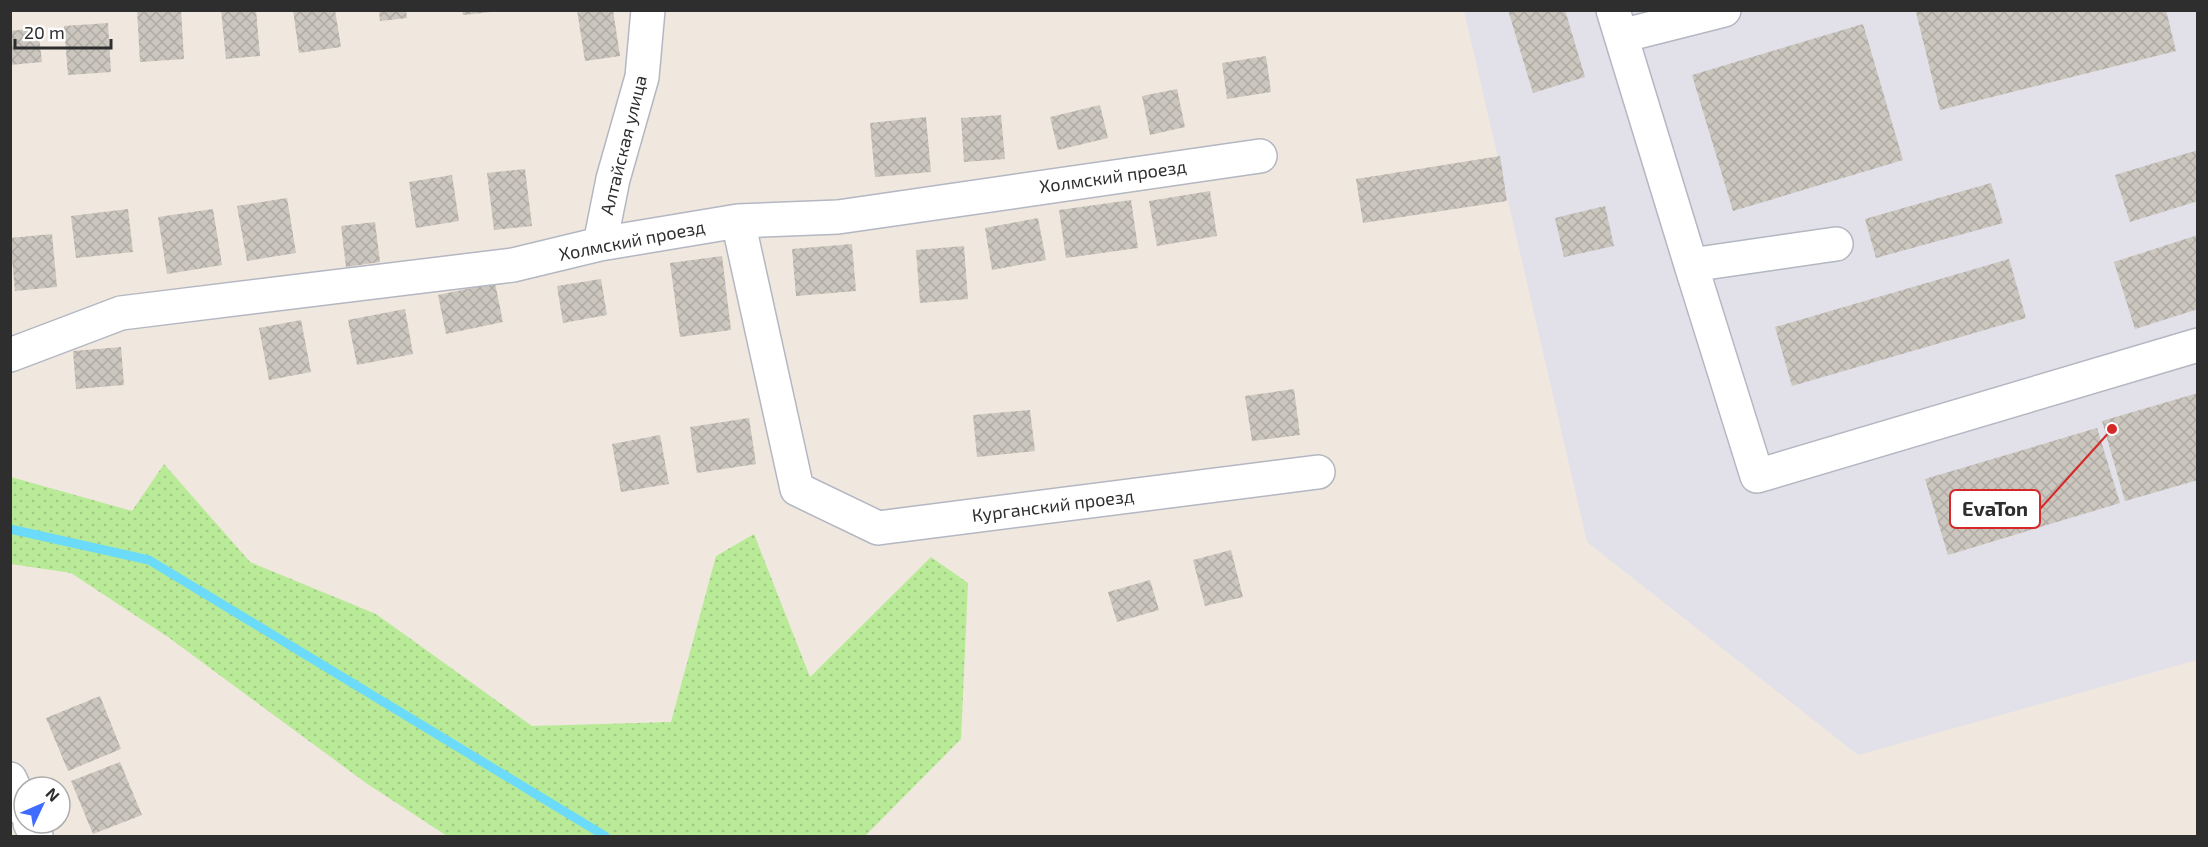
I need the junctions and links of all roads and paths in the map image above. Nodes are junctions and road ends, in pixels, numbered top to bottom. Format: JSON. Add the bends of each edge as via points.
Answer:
{"nodes":[{"id":1,"x":648,"y":10,"type":"edge"},
{"id":2,"x":1724,"y":10,"type":"edge"},
{"id":3,"x":1617,"y":23,"type":"edge"},
{"id":4,"x":1260,"y":156,"type":"dead end"},
{"id":5,"x":738,"y":221,"type":"junction"},
{"id":6,"x":600,"y":244,"type":"junction"},
{"id":7,"x":1836,"y":244,"type":"dead end"},
{"id":8,"x":1691,"y":265,"type":"junction"},
{"id":9,"x":2198,"y":345,"type":"edge"},
{"id":10,"x":10,"y":355,"type":"edge"},
{"id":11,"x":1318,"y":472,"type":"dead end"}],
"edges":[{"from":1,"to":6,"type":"street","name":"Алтайская улица","via":[[642,77],[613,179]]},
{"from":2,"to":3,"type":"street"},
{"from":3,"to":8,"type":"street"},
{"from":4,"to":5,"type":"street","name":"Холмский проезд","via":[[838,217]]},
{"from":5,"to":6,"type":"street","name":"Холмский проезд"},
{"from":5,"to":11,"type":"street","name":"Курганский проезд","via":[[797,489],[878,528]]},
{"from":6,"to":10,"type":"street","name":"Холмский проезд","via":[[513,265],[121,313]]},
{"from":7,"to":8,"type":"street"},
{"from":8,"to":9,"type":"street","via":[[1757,476]]}]}
